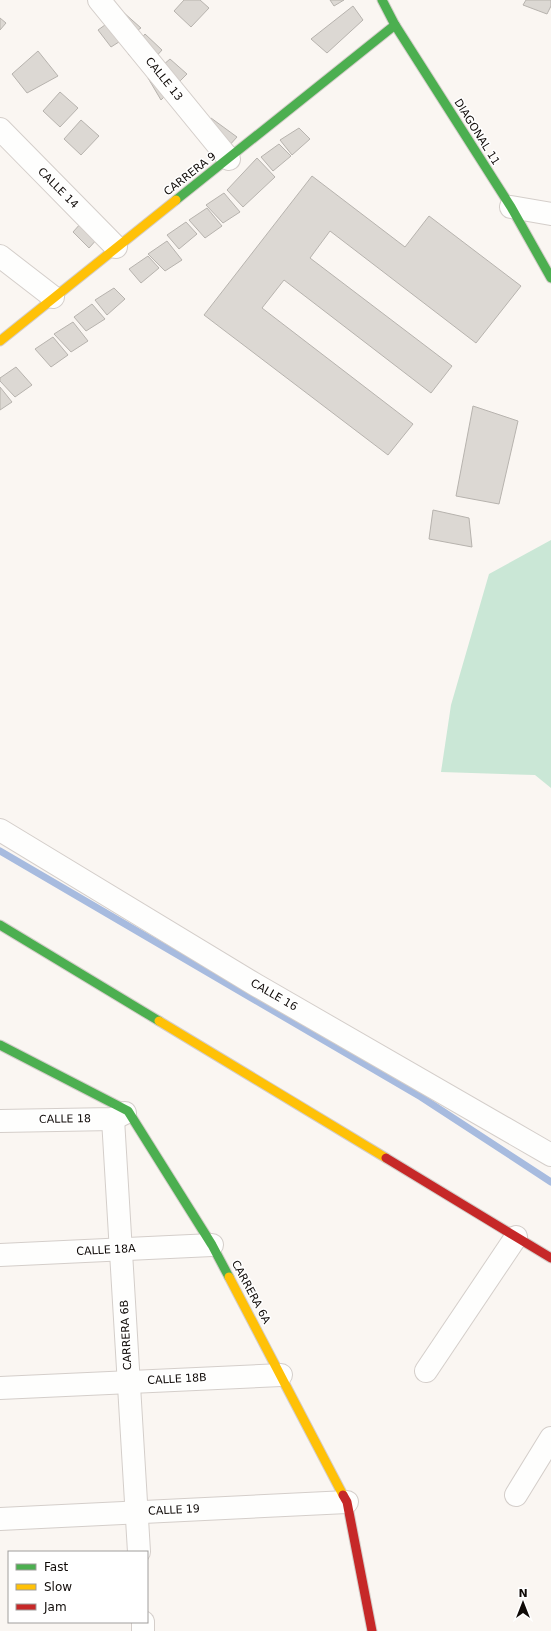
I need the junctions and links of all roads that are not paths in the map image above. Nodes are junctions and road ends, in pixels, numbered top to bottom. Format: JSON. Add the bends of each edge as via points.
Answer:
{"nodes":[{"id":1,"x":99,"y":0,"type":"edge"},
{"id":2,"x":382,"y":0,"type":"edge"},
{"id":3,"x":395,"y":25,"type":"junction"},
{"id":4,"x":0,"y":129,"type":"edge"},
{"id":5,"x":229,"y":159,"type":"junction"},
{"id":6,"x":510,"y":207,"type":"junction"},
{"id":7,"x":551,"y":214,"type":"edge"},
{"id":8,"x":116,"y":246,"type":"junction"},
{"id":9,"x":0,"y":256,"type":"edge"},
{"id":10,"x":551,"y":278,"type":"edge"},
{"id":11,"x":53,"y":297,"type":"junction"},
{"id":12,"x":0,"y":341,"type":"edge"},
{"id":13,"x":0,"y":830,"type":"edge"},
{"id":14,"x":0,"y":925,"type":"edge"},
{"id":15,"x":0,"y":1045,"type":"edge"},
{"id":16,"x":121,"y":1115,"type":"junction"},
{"id":17,"x":0,"y":1120,"type":"edge"},
{"id":18,"x":551,"y":1155,"type":"edge"},
{"id":19,"x":516,"y":1237,"type":"junction"},
{"id":20,"x":212,"y":1245,"type":"junction"},
{"id":21,"x":121,"y":1250,"type":"junction"},
{"id":22,"x":0,"y":1255,"type":"edge"},
{"id":23,"x":551,"y":1258,"type":"edge"},
{"id":24,"x":426,"y":1371,"type":"dead end"},
{"id":25,"x":281,"y":1375,"type":"junction"},
{"id":26,"x":129,"y":1382,"type":"junction"},
{"id":27,"x":0,"y":1388,"type":"edge"},
{"id":28,"x":551,"y":1438,"type":"edge"},
{"id":29,"x":516,"y":1495,"type":"dead end"},
{"id":30,"x":347,"y":1502,"type":"junction"},
{"id":31,"x":136,"y":1512,"type":"junction"},
{"id":32,"x":0,"y":1519,"type":"edge"},
{"id":33,"x":139,"y":1551,"type":"edge"},
{"id":34,"x":372,"y":1631,"type":"edge"}],
"edges":[{"from":1,"to":5,"type":"street","name":"CALLE 13"},
{"from":2,"to":3,"type":"street","name":"DIAGONAL 11"},
{"from":3,"to":5,"type":"street","name":"CARRERA 9"},
{"from":3,"to":6,"type":"street","name":"DIAGONAL 11"},
{"from":4,"to":8,"type":"street","name":"CALLE 14"},
{"from":5,"to":8,"type":"street","name":"CARRERA 9"},
{"from":6,"to":7,"type":"street"},
{"from":6,"to":10,"type":"street","name":"DIAGONAL 11"},
{"from":8,"to":11,"type":"street","name":"CARRERA 9"},
{"from":9,"to":11,"type":"street"},
{"from":11,"to":12,"type":"street","name":"CARRERA 9"},
{"from":13,"to":18,"type":"street","name":"CALLE 16","via":[[256,985]]},
{"from":14,"to":19,"type":"street"},
{"from":15,"to":16,"type":"street"},
{"from":16,"to":17,"type":"street","name":"CALLE 18"},
{"from":16,"to":20,"type":"street","name":"CARRERA 6A"},
{"from":16,"to":21,"type":"street","name":"CARRERA 6B"},
{"from":19,"to":23,"type":"street"},
{"from":19,"to":24,"type":"street"},
{"from":20,"to":21,"type":"street","name":"CALLE 18A"},
{"from":20,"to":25,"type":"street","name":"CARRERA 6A"},
{"from":21,"to":22,"type":"street","name":"CALLE 18A"},
{"from":21,"to":26,"type":"street","name":"CARRERA 6B"},
{"from":25,"to":26,"type":"street","name":"CALLE 18B"},
{"from":25,"to":30,"type":"street","name":"CARRERA 6A"},
{"from":26,"to":27,"type":"street","name":"CALLE 18B"},
{"from":26,"to":31,"type":"street","name":"CARRERA 6B"},
{"from":28,"to":29,"type":"street"},
{"from":30,"to":31,"type":"street","name":"CALLE 19"},
{"from":30,"to":34,"type":"street","name":"CARRERA 6A"},
{"from":31,"to":32,"type":"street","name":"CALLE 19"},
{"from":31,"to":33,"type":"street","name":"CARRERA 6B"}]}
